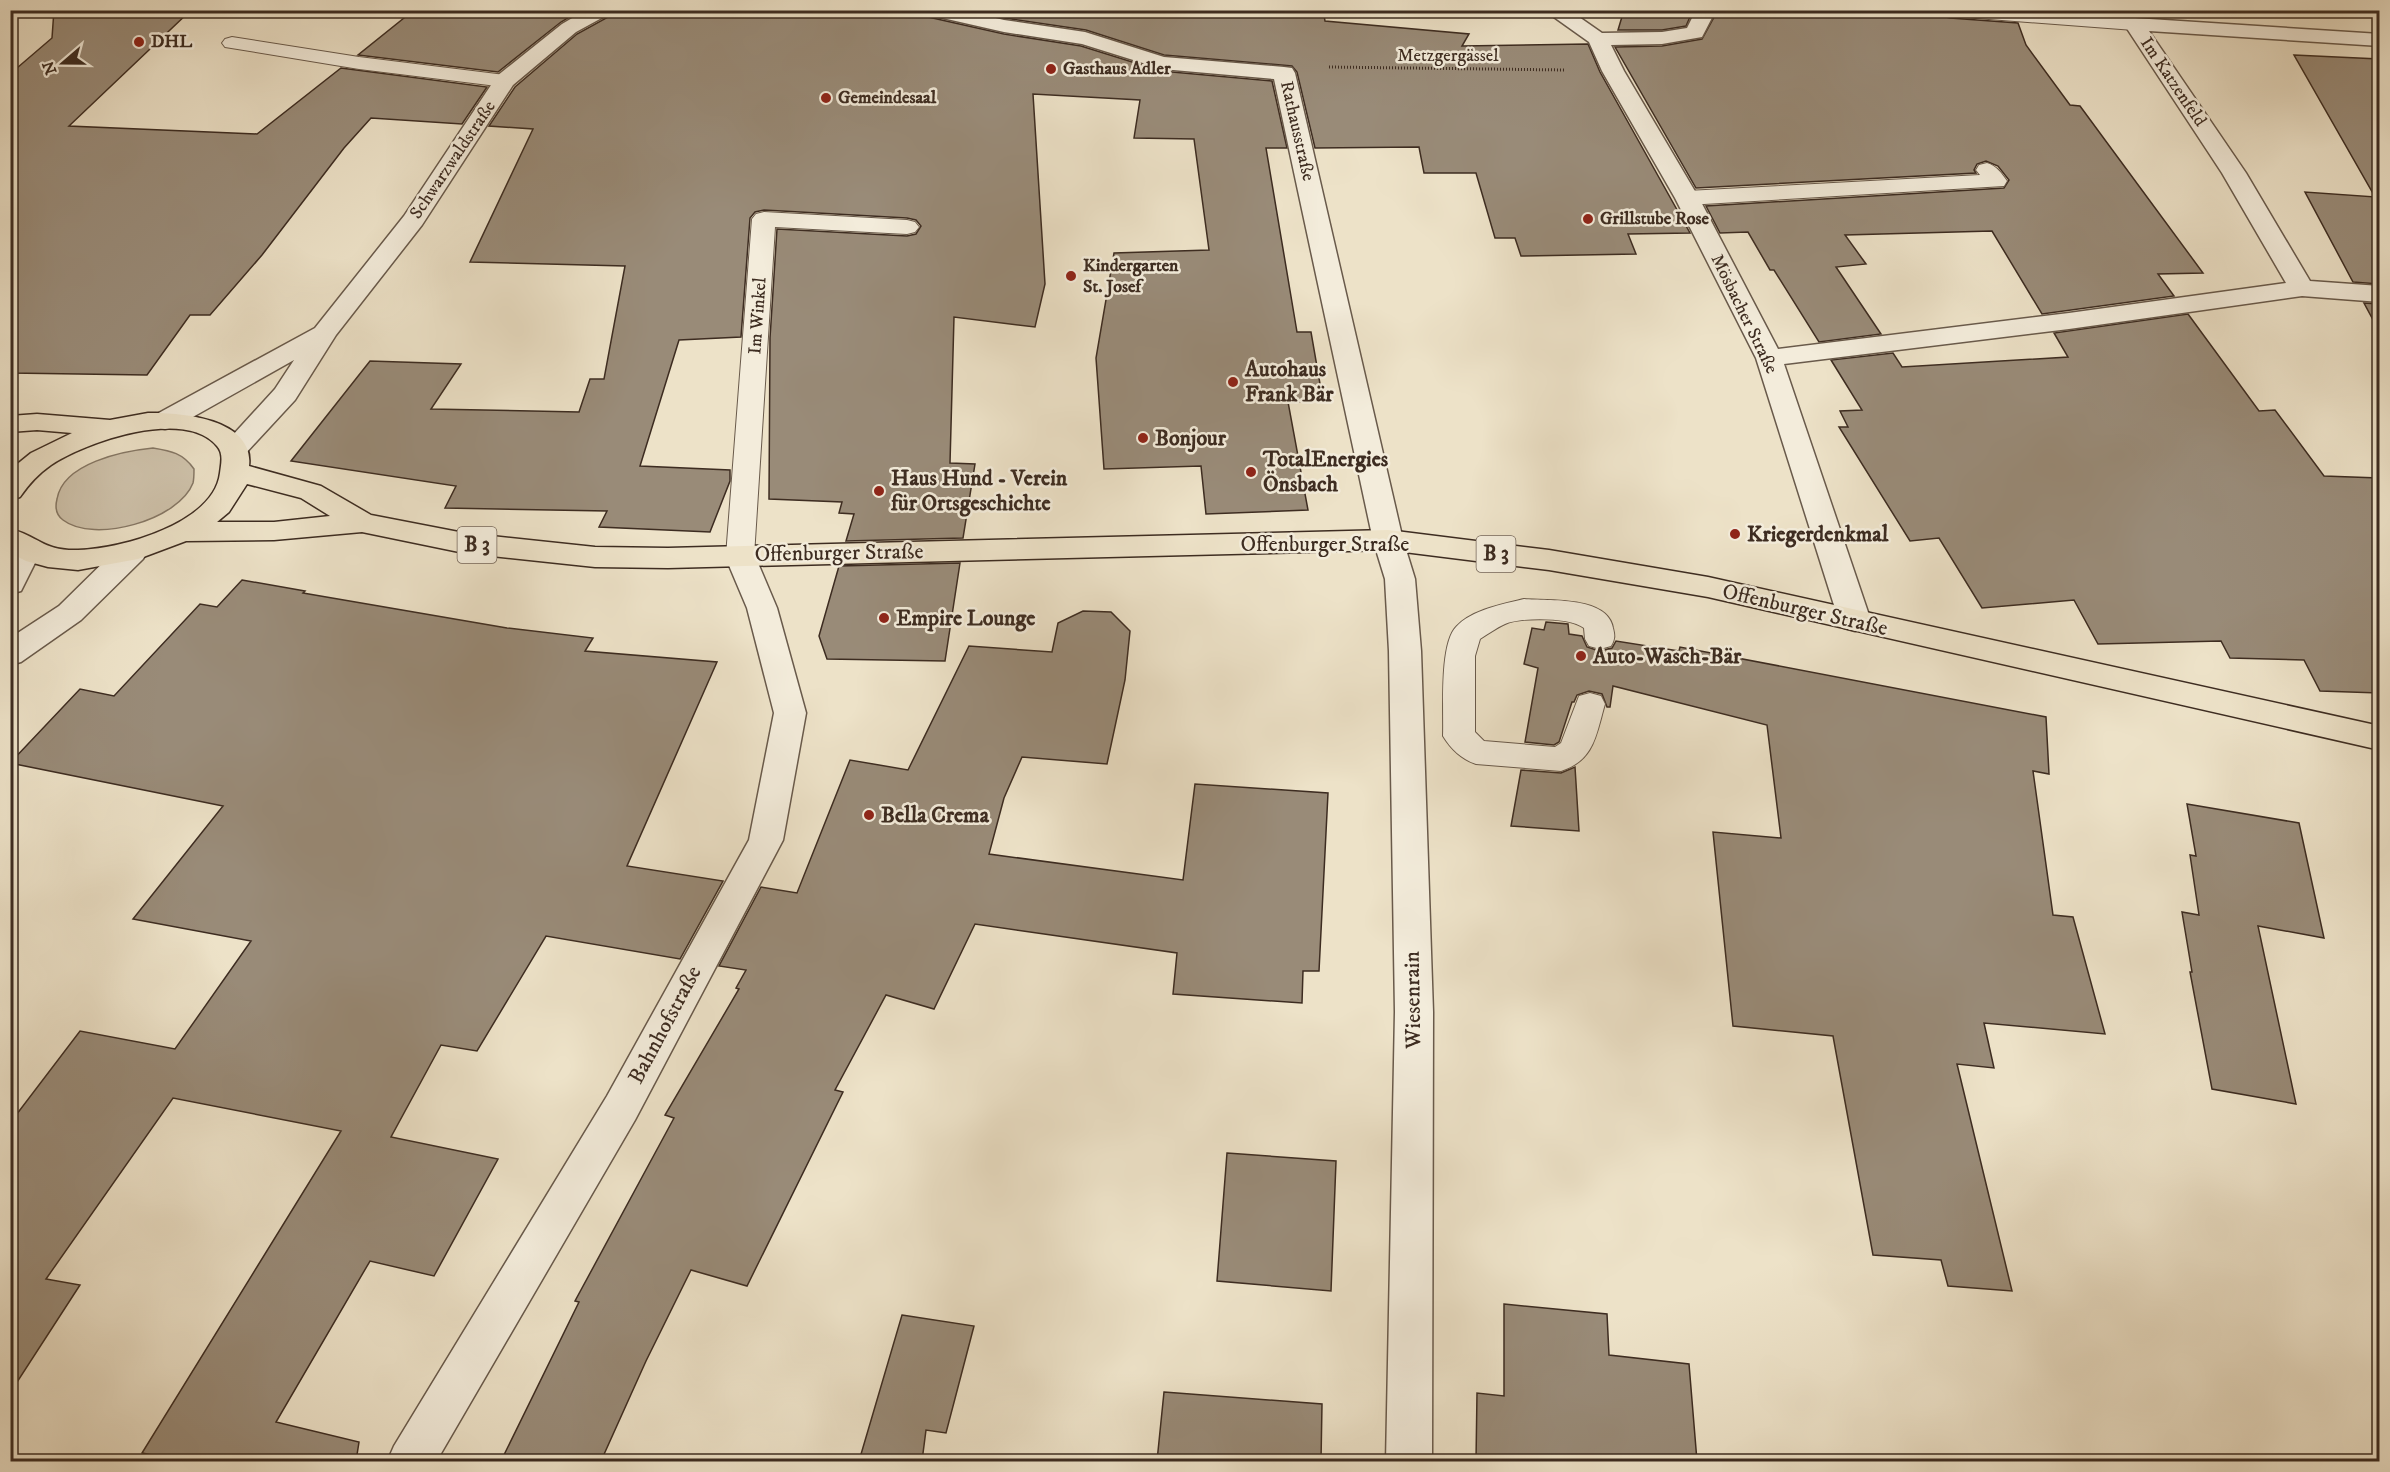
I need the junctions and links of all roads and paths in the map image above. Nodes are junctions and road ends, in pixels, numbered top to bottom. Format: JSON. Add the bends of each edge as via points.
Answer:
{"nodes":[{"id":1,"x":602,"y":10,"type":"edge"},
{"id":2,"x":932,"y":10,"type":"edge"},
{"id":3,"x":1554,"y":10,"type":"edge"},
{"id":4,"x":1706,"y":10,"type":"edge"},
{"id":5,"x":1950,"y":10,"type":"edge"},
{"id":6,"x":2134,"y":24,"type":"junction"},
{"id":7,"x":1598,"y":39,"type":"junction"},
{"id":8,"x":2379,"y":40,"type":"edge"},
{"id":9,"x":232,"y":43,"type":"dead end"},
{"id":10,"x":1613,"y":71,"type":"junction"},
{"id":11,"x":1284,"y":73,"type":"junction"},
{"id":12,"x":505,"y":81,"type":"junction"},
{"id":13,"x":1987,"y":170,"type":"dead end"},
{"id":14,"x":1687,"y":198,"type":"junction"},
{"id":15,"x":907,"y":227,"type":"dead end"},
{"id":16,"x":2302,"y":288,"type":"junction"},
{"id":17,"x":2379,"y":294,"type":"edge"},
{"id":18,"x":325,"y":332,"type":"junction"},
{"id":19,"x":1769,"y":358,"type":"junction"},
{"id":20,"x":165,"y":421,"type":"junction"},
{"id":21,"x":10,"y":424,"type":"edge"},
{"id":22,"x":114,"y":427,"type":"junction"},
{"id":23,"x":236,"y":460,"type":"junction"},
{"id":24,"x":12,"y":485,"type":"edge"},
{"id":25,"x":362,"y":523,"type":"junction"},
{"id":26,"x":183,"y":532,"type":"junction"},
{"id":27,"x":1388,"y":540,"type":"junction"},
{"id":28,"x":18,"y":544,"type":"edge"},
{"id":29,"x":132,"y":552,"type":"junction"},
{"id":30,"x":740,"y":556,"type":"junction"},
{"id":31,"x":10,"y":584,"type":"edge"},
{"id":32,"x":1855,"y":621,"type":"junction"},
{"id":33,"x":1600,"y":639,"type":"dead end"},
{"id":34,"x":10,"y":654,"type":"edge"},
{"id":35,"x":1590,"y":704,"type":"dead end"},
{"id":36,"x":2379,"y":738,"type":"edge"},
{"id":37,"x":410,"y":1461,"type":"edge"},
{"id":38,"x":1409,"y":1461,"type":"edge"}],
"edges":[{"from":1,"to":12,"type":"street","name":"Schwarzwaldstraße","via":[[569,28]]},
{"from":2,"to":11,"type":"street","name":"Rathausstraße","via":[[1085,38],[1162,63]]},
{"from":3,"to":7,"type":"street"},
{"from":4,"to":7,"type":"street","via":[[1695,33]]},
{"from":5,"to":6,"type":"lane"},
{"from":6,"to":8,"type":"street","name":"Im Katzenfeld"},
{"from":6,"to":16,"type":"street","name":"Im Katzenfeld","via":[[2235,173]]},
{"from":7,"to":10,"type":"street","name":"Mösbacher Straße"},
{"from":9,"to":12,"type":"lane"},
{"from":10,"to":11,"type":"path","name":"Metzgergässel","via":[[1307,66]]},
{"from":10,"to":14,"type":"street","name":"Mösbacher Straße"},
{"from":11,"to":27,"type":"street","name":"Rathausstraße"},
{"from":12,"to":18,"type":"street","name":"Schwarzwaldstraße","via":[[413,220]]},
{"from":13,"to":14,"type":"lane","via":[[1996,182]]},
{"from":14,"to":19,"type":"street","name":"Mösbacher Straße"},
{"from":15,"to":30,"type":"lane","name":"Im Winkel","via":[[764,219]]},
{"from":16,"to":17,"type":"street"},
{"from":16,"to":19,"type":"street"},
{"from":18,"to":20,"type":"street","name":"Schwarzwaldstraße"},
{"from":18,"to":23,"type":"street","name":"Schwarzwaldstraße"},
{"from":19,"to":32,"type":"street","name":"Mösbacher Straße"},
{"from":20,"to":22,"type":"main road","name":"Offenburger Straße","number":"B 3"},
{"from":20,"to":23,"type":"main road","name":"Offenburger Straße","number":"B 3","via":[[198,425],[222,435]]},
{"from":21,"to":22,"type":"main road","name":"Offenburger Straße","number":"B 3"},
{"from":22,"to":24,"type":"main road","name":"Offenburger Straße","via":[[68,444],[37,462]]},
{"from":23,"to":25,"type":"main road","name":"Offenburger Straße","number":"B 3","via":[[311,492]]},
{"from":23,"to":26,"type":"main road","name":"Offenburger Straße","via":[[229,492]]},
{"from":25,"to":26,"type":"main road","name":"Offenburger Straße","number":"B 3","via":[[274,531]]},
{"from":25,"to":30,"type":"main road","name":"Offenburger Straße","number":"B 3","via":[[465,543],[595,557]]},
{"from":26,"to":29,"type":"main road","name":"Offenburger Straße","number":"B 3"},
{"from":27,"to":30,"type":"main road","name":"Offenburger Straße","number":"B 3"},
{"from":27,"to":32,"type":"main road","name":"Offenburger Straße","number":"B 3","via":[[1665,579]]},
{"from":27,"to":38,"type":"street","name":"Wiesenrain","via":[[1400,579],[1405,651],[1414,1012]]},
{"from":28,"to":29,"type":"main road","name":"Offenburger Straße","number":"B 3","via":[[55,559],[93,559]]},
{"from":28,"to":31,"type":"street"},
{"from":29,"to":34,"type":"street","via":[[70,613]]},
{"from":30,"to":37,"type":"street","name":"Bahnhofstraße","via":[[762,608],[790,713],[766,840],[621,1108]]},
{"from":32,"to":36,"type":"main road","name":"Offenburger Straße","number":"B 3"},
{"from":33,"to":35,"type":"lane","via":[[1598,624],[1584,613],[1524,609],[1496,616],[1467,633],[1460,656],[1459,736],[1476,752],[1561,759],[1575,749]]}]}
